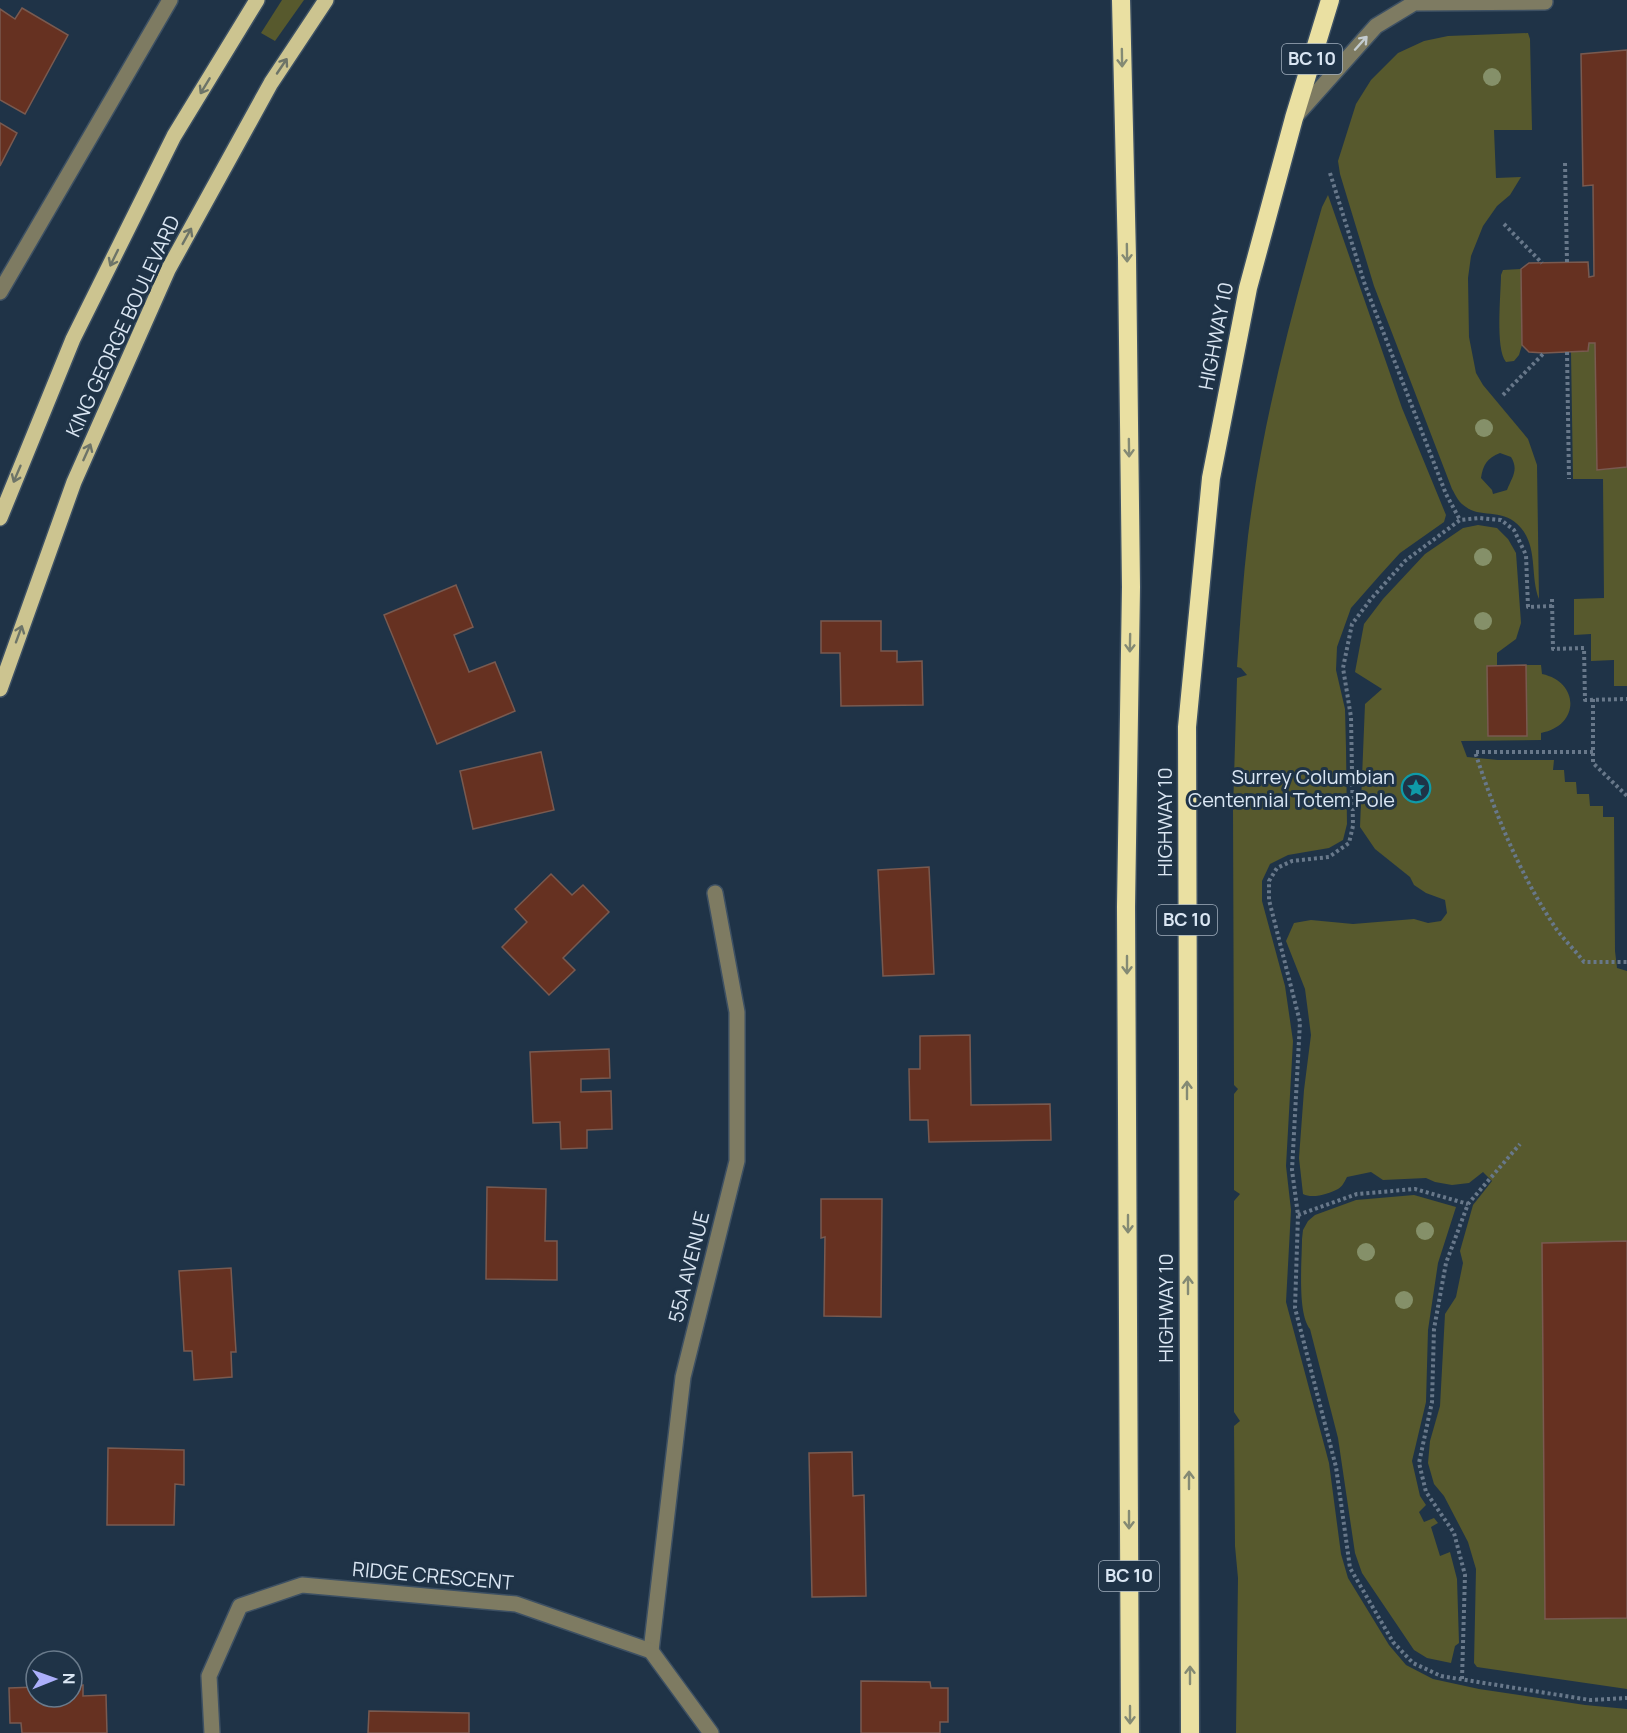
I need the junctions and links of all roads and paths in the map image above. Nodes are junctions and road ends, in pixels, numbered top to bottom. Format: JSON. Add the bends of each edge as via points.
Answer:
{"nodes":[{"id":1,"x":170,"y":0,"type":"edge"},
{"id":2,"x":257,"y":0,"type":"edge"},
{"id":3,"x":326,"y":0,"type":"edge"},
{"id":4,"x":1121,"y":0,"type":"edge"},
{"id":5,"x":1330,"y":0,"type":"edge"},
{"id":6,"x":1413,"y":1,"type":"edge"},
{"id":7,"x":1545,"y":2,"type":"dead end"},
{"id":8,"x":1294,"y":118,"type":"junction"},
{"id":9,"x":1566,"y":163,"type":"dead end"},
{"id":10,"x":1330,"y":172,"type":"dead end"},
{"id":11,"x":1504,"y":224,"type":"dead end"},
{"id":12,"x":1567,"y":262,"type":"dead end"},
{"id":13,"x":1542,"y":263,"type":"dead end"},
{"id":14,"x":0,"y":292,"type":"edge"},
{"id":15,"x":1567,"y":352,"type":"dead end"},
{"id":16,"x":1544,"y":353,"type":"dead end"},
{"id":17,"x":1503,"y":395,"type":"dead end"},
{"id":18,"x":1569,"y":479,"type":"dead end"},
{"id":19,"x":0,"y":518,"type":"edge"},
{"id":20,"x":1460,"y":520,"type":"junction"},
{"id":21,"x":1552,"y":599,"type":"dead end"},
{"id":22,"x":1552,"y":606,"type":"junction"},
{"id":23,"x":0,"y":689,"type":"edge"},
{"id":24,"x":1593,"y":699,"type":"junction"},
{"id":25,"x":1627,"y":699,"type":"edge"},
{"id":26,"x":1593,"y":752,"type":"junction"},
{"id":27,"x":1627,"y":796,"type":"edge"},
{"id":28,"x":716,"y":893,"type":"dead end"},
{"id":29,"x":1627,"y":962,"type":"edge"},
{"id":30,"x":1520,"y":1144,"type":"dead end"},
{"id":31,"x":1468,"y":1204,"type":"junction"},
{"id":32,"x":1298,"y":1215,"type":"junction"},
{"id":33,"x":651,"y":1651,"type":"junction"},
{"id":34,"x":1462,"y":1679,"type":"junction"},
{"id":35,"x":1627,"y":1698,"type":"edge"},
{"id":36,"x":212,"y":1733,"type":"edge"},
{"id":37,"x":711,"y":1733,"type":"edge"},
{"id":38,"x":1130,"y":1733,"type":"edge"},
{"id":39,"x":1190,"y":1733,"type":"edge"}],
"edges":[{"from":1,"to":14,"type":"street"},
{"from":2,"to":19,"type":"main road","name":"KING GEORGE BOULEVARD","one_way":true,"via":[[174,136],[73,339]]},
{"from":23,"to":3,"type":"main road","name":"KING GEORGE BOULEVARD","one_way":true,"via":[[74,482],[168,270],[271,83]]},
{"from":4,"to":38,"type":"highway","name":"HIGHWAY 10","number":"BC 10","one_way":true,"via":[[1131,587],[1126,907]]},
{"from":5,"to":8,"type":"highway","name":"HIGHWAY 10","number":"BC 10"},
{"from":6,"to":7,"type":"street"},
{"from":8,"to":6,"type":"street","one_way":true,"via":[[1376,27]]},
{"from":39,"to":8,"type":"highway","name":"HIGHWAY 10","number":"BC 10","one_way":true,"via":[[1187,727],[1210,478],[1248,288]]},
{"from":9,"to":12,"type":"path"},
{"from":10,"to":20,"type":"path","via":[[1365,285],[1446,494]]},
{"from":11,"to":13,"type":"path"},
{"from":15,"to":18,"type":"path"},
{"from":16,"to":17,"type":"path"},
{"from":20,"to":22,"type":"path","via":[[1501,520],[1514,530],[1526,555],[1528,607]]},
{"from":20,"to":32,"type":"path","via":[[1405,561],[1352,624],[1343,668],[1351,717],[1353,826],[1349,843],[1329,857],[1292,861],[1277,868],[1269,881],[1271,910],[1300,1022],[1292,1170]]},
{"from":21,"to":22,"type":"path"},
{"from":22,"to":24,"type":"path","via":[[1553,649],[1584,648],[1585,699]]},
{"from":24,"to":25,"type":"path"},
{"from":24,"to":26,"type":"path"},
{"from":26,"to":27,"type":"path","via":[[1593,763]]},
{"from":26,"to":29,"type":"path","via":[[1475,752],[1516,856],[1556,927],[1584,962]]},
{"from":28,"to":33,"type":"street","name":"55A AVENUE","via":[[737,1012],[737,1161],[683,1377]]},
{"from":30,"to":31,"type":"path"},
{"from":31,"to":32,"type":"path","via":[[1415,1189],[1357,1194]]},
{"from":31,"to":34,"type":"path","via":[[1446,1263],[1434,1329],[1432,1402],[1419,1463],[1426,1492],[1454,1533],[1466,1575]]},
{"from":32,"to":34,"type":"path","via":[[1295,1308],[1336,1467],[1350,1568],[1393,1642],[1413,1663],[1441,1676]]},
{"from":33,"to":36,"type":"street","name":"RIDGE CRESCENT","via":[[516,1604],[302,1585],[240,1606],[209,1676]]},
{"from":33,"to":37,"type":"street"},
{"from":34,"to":35,"type":"path","via":[[1590,1700]]}]}
